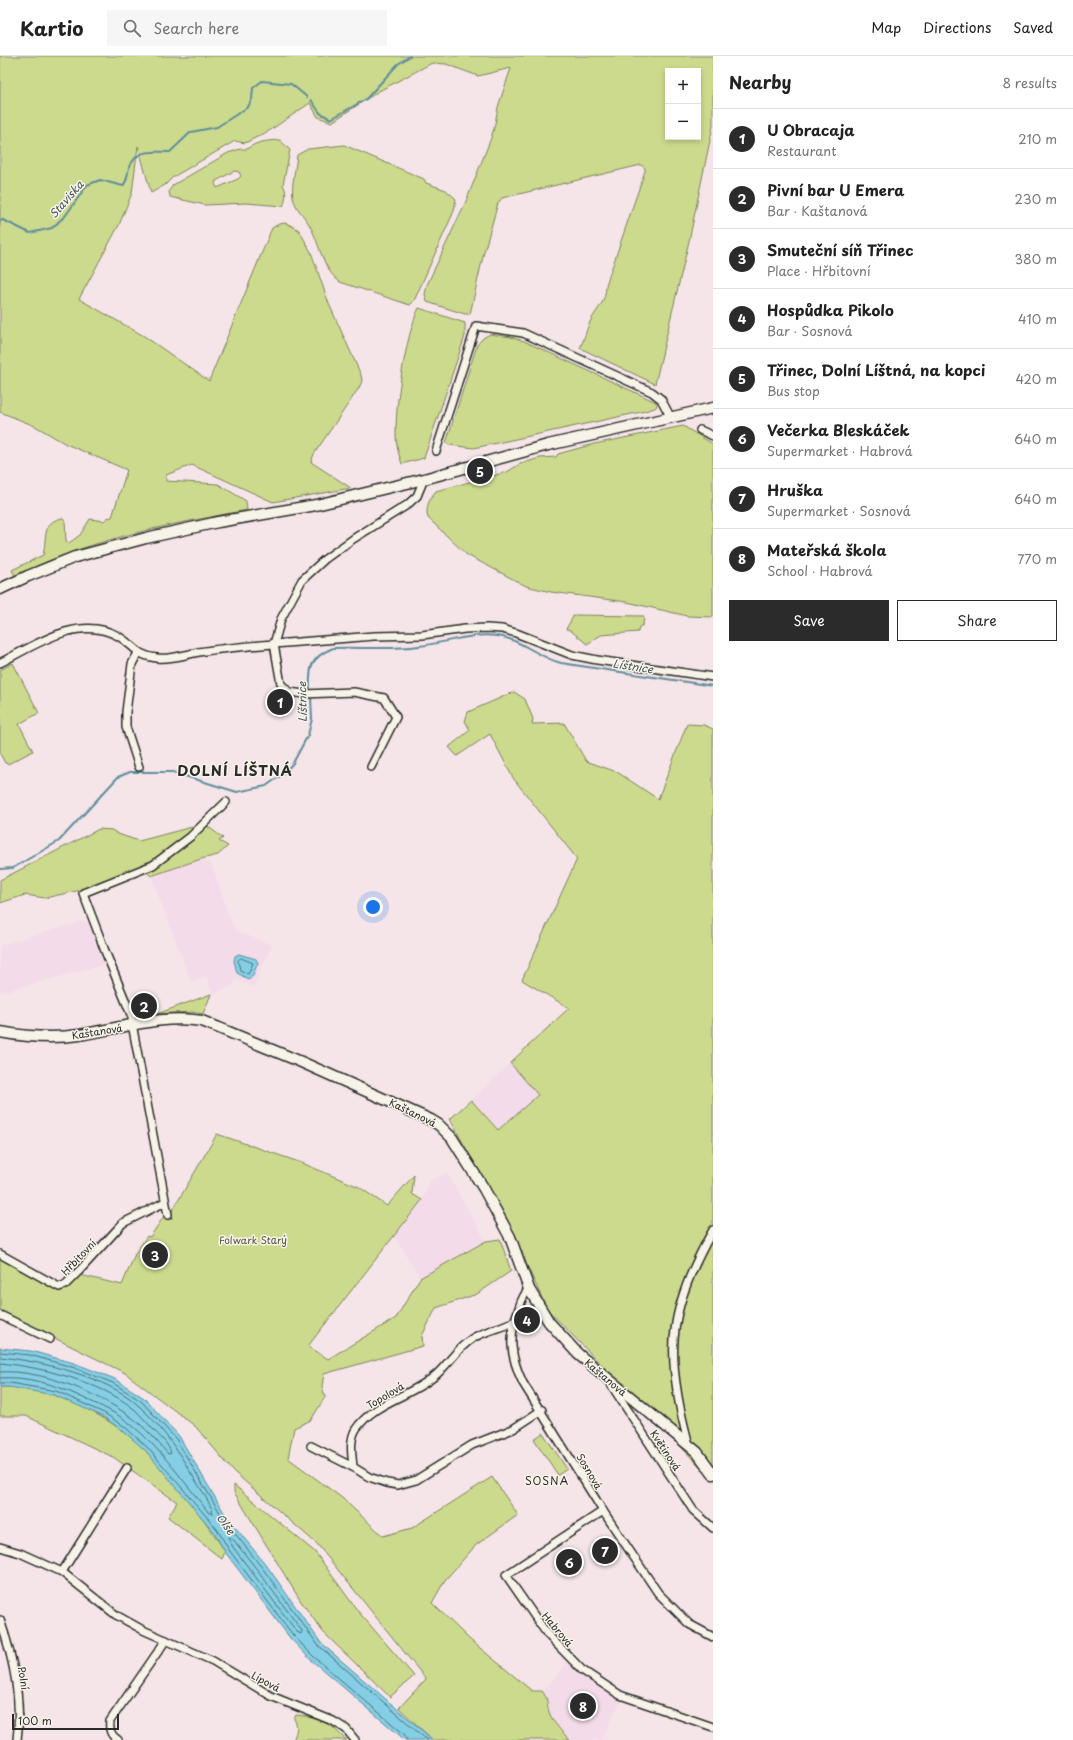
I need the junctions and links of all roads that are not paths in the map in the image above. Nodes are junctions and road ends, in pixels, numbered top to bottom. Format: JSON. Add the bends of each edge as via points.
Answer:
{"nodes":[{"id":1,"x":713,"y":408,"type":"edge"},
{"id":2,"x":671,"y":418,"type":"junction"},
{"id":3,"x":700,"y":430,"type":"dead end"},
{"id":4,"x":713,"y":436,"type":"edge"},
{"id":5,"x":436,"y":451,"type":"dead end"},
{"id":6,"x":424,"y":480,"type":"junction"},
{"id":7,"x":0,"y":589,"type":"edge"},
{"id":8,"x":274,"y":644,"type":"junction"},
{"id":9,"x":138,"y":653,"type":"junction"},
{"id":10,"x":0,"y":663,"type":"edge"},
{"id":11,"x":713,"y":677,"type":"edge"},
{"id":12,"x":138,"y":766,"type":"dead end"},
{"id":13,"x":370,"y":767,"type":"dead end"},
{"id":14,"x":226,"y":802,"type":"dead end"},
{"id":15,"x":132,"y":1025,"type":"junction"},
{"id":16,"x":0,"y":1032,"type":"edge"},
{"id":17,"x":165,"y":1202,"type":"junction"},
{"id":18,"x":168,"y":1214,"type":"dead end"},
{"id":19,"x":713,"y":1230,"type":"edge"},
{"id":20,"x":0,"y":1254,"type":"edge"},
{"id":21,"x":529,"y":1289,"type":"junction"},
{"id":22,"x":0,"y":1315,"type":"edge"},
{"id":23,"x":513,"y":1322,"type":"junction"},
{"id":24,"x":50,"y":1339,"type":"dead end"},
{"id":25,"x":608,"y":1379,"type":"junction"},
{"id":26,"x":542,"y":1410,"type":"junction"},
{"id":27,"x":311,"y":1446,"type":"dead end"},
{"id":28,"x":689,"y":1446,"type":"junction"},
{"id":29,"x":353,"y":1467,"type":"junction"},
{"id":30,"x":127,"y":1468,"type":"dead end"},
{"id":31,"x":713,"y":1474,"type":"edge"},
{"id":32,"x":603,"y":1511,"type":"junction"},
{"id":33,"x":713,"y":1528,"type":"edge"},
{"id":34,"x":0,"y":1547,"type":"edge"},
{"id":35,"x":62,"y":1572,"type":"junction"},
{"id":36,"x":0,"y":1620,"type":"edge"},
{"id":37,"x":713,"y":1637,"type":"edge"},
{"id":38,"x":166,"y":1640,"type":"junction"},
{"id":39,"x":713,"y":1727,"type":"edge"},
{"id":40,"x":17,"y":1740,"type":"edge"},
{"id":41,"x":118,"y":1740,"type":"edge"},
{"id":42,"x":355,"y":1740,"type":"edge"}],
"edges":[{"from":1,"to":2,"type":"street"},
{"from":2,"to":5,"type":"street","via":[[661,399],[652,392],[523,333],[476,326]]},
{"from":2,"to":6,"type":"street","via":[[548,445]]},
{"from":3,"to":4,"type":"street"},
{"from":6,"to":7,"type":"street","via":[[316,505],[146,538],[75,557]]},
{"from":6,"to":8,"type":"street","via":[[417,496],[407,505],[353,538],[302,580],[281,619]]},
{"from":8,"to":9,"type":"street","via":[[232,647],[158,659]]},
{"from":8,"to":11,"type":"street","via":[[422,635],[465,629],[502,629],[572,655]]},
{"from":8,"to":13,"type":"street","via":[[281,684],[289,692],[354,692],[384,698],[396,717]]},
{"from":9,"to":10,"type":"street","via":[[119,637],[101,630],[81,628],[61,633]]},
{"from":9,"to":12,"type":"street","via":[[132,664],[126,727]]},
{"from":14,"to":15,"type":"street","via":[[190,837],[153,865],[83,893],[132,1017]]},
{"from":15,"to":16,"type":"street","name":"Kaštanová","via":[[58,1037],[29,1037]]},
{"from":15,"to":17,"type":"street"},
{"from":15,"to":21,"type":"street","name":"Kaštanová","via":[[183,1019],[202,1021],[381,1097],[439,1125],[452,1138],[484,1189],[510,1237]]},
{"from":17,"to":18,"type":"street"},
{"from":17,"to":20,"type":"street","name":"Hřbitovní","via":[[123,1223],[80,1270],[65,1285],[59,1287]]},
{"from":19,"to":28,"type":"street","via":[[684,1292],[675,1330],[677,1386]]},
{"from":21,"to":23,"type":"street","name":"Sosnová"},
{"from":21,"to":25,"type":"street","name":"Kaštanová","via":[[549,1322],[578,1354]]},
{"from":22,"to":24,"type":"street"},
{"from":23,"to":26,"type":"street","name":"Sosnová","via":[[512,1350],[516,1367],[523,1383]]},
{"from":23,"to":29,"type":"street","name":"Topolová","via":[[474,1338],[456,1352],[436,1375],[382,1406],[364,1420],[352,1438]]},
{"from":25,"to":28,"type":"street","name":"Kaštanová"},
{"from":25,"to":33,"type":"street","name":"Květinová","via":[[693,1510]]},
{"from":26,"to":29,"type":"street","via":[[513,1429],[472,1445],[416,1480],[398,1485],[387,1483],[369,1477]]},
{"from":26,"to":32,"type":"street","name":"Sosnová"},
{"from":27,"to":29,"type":"street"},
{"from":28,"to":31,"type":"street","name":"Kaštanová","via":[[697,1452]]},
{"from":30,"to":35,"type":"street"},
{"from":32,"to":37,"type":"street","name":"Sosnová","via":[[658,1593],[689,1624]]},
{"from":32,"to":39,"type":"street","name":"Habrová","via":[[506,1575],[547,1634],[582,1670],[620,1695]]},
{"from":34,"to":35,"type":"street","name":"Lípová"},
{"from":35,"to":38,"type":"street","name":"Lípová","via":[[116,1614]]},
{"from":36,"to":40,"type":"street","name":"Polní","via":[[13,1672],[20,1722]]},
{"from":38,"to":41,"type":"street","via":[[110,1720],[112,1737]]},
{"from":38,"to":42,"type":"street","name":"Lípová","via":[[213,1661],[271,1696],[333,1721],[346,1729]]}]}
